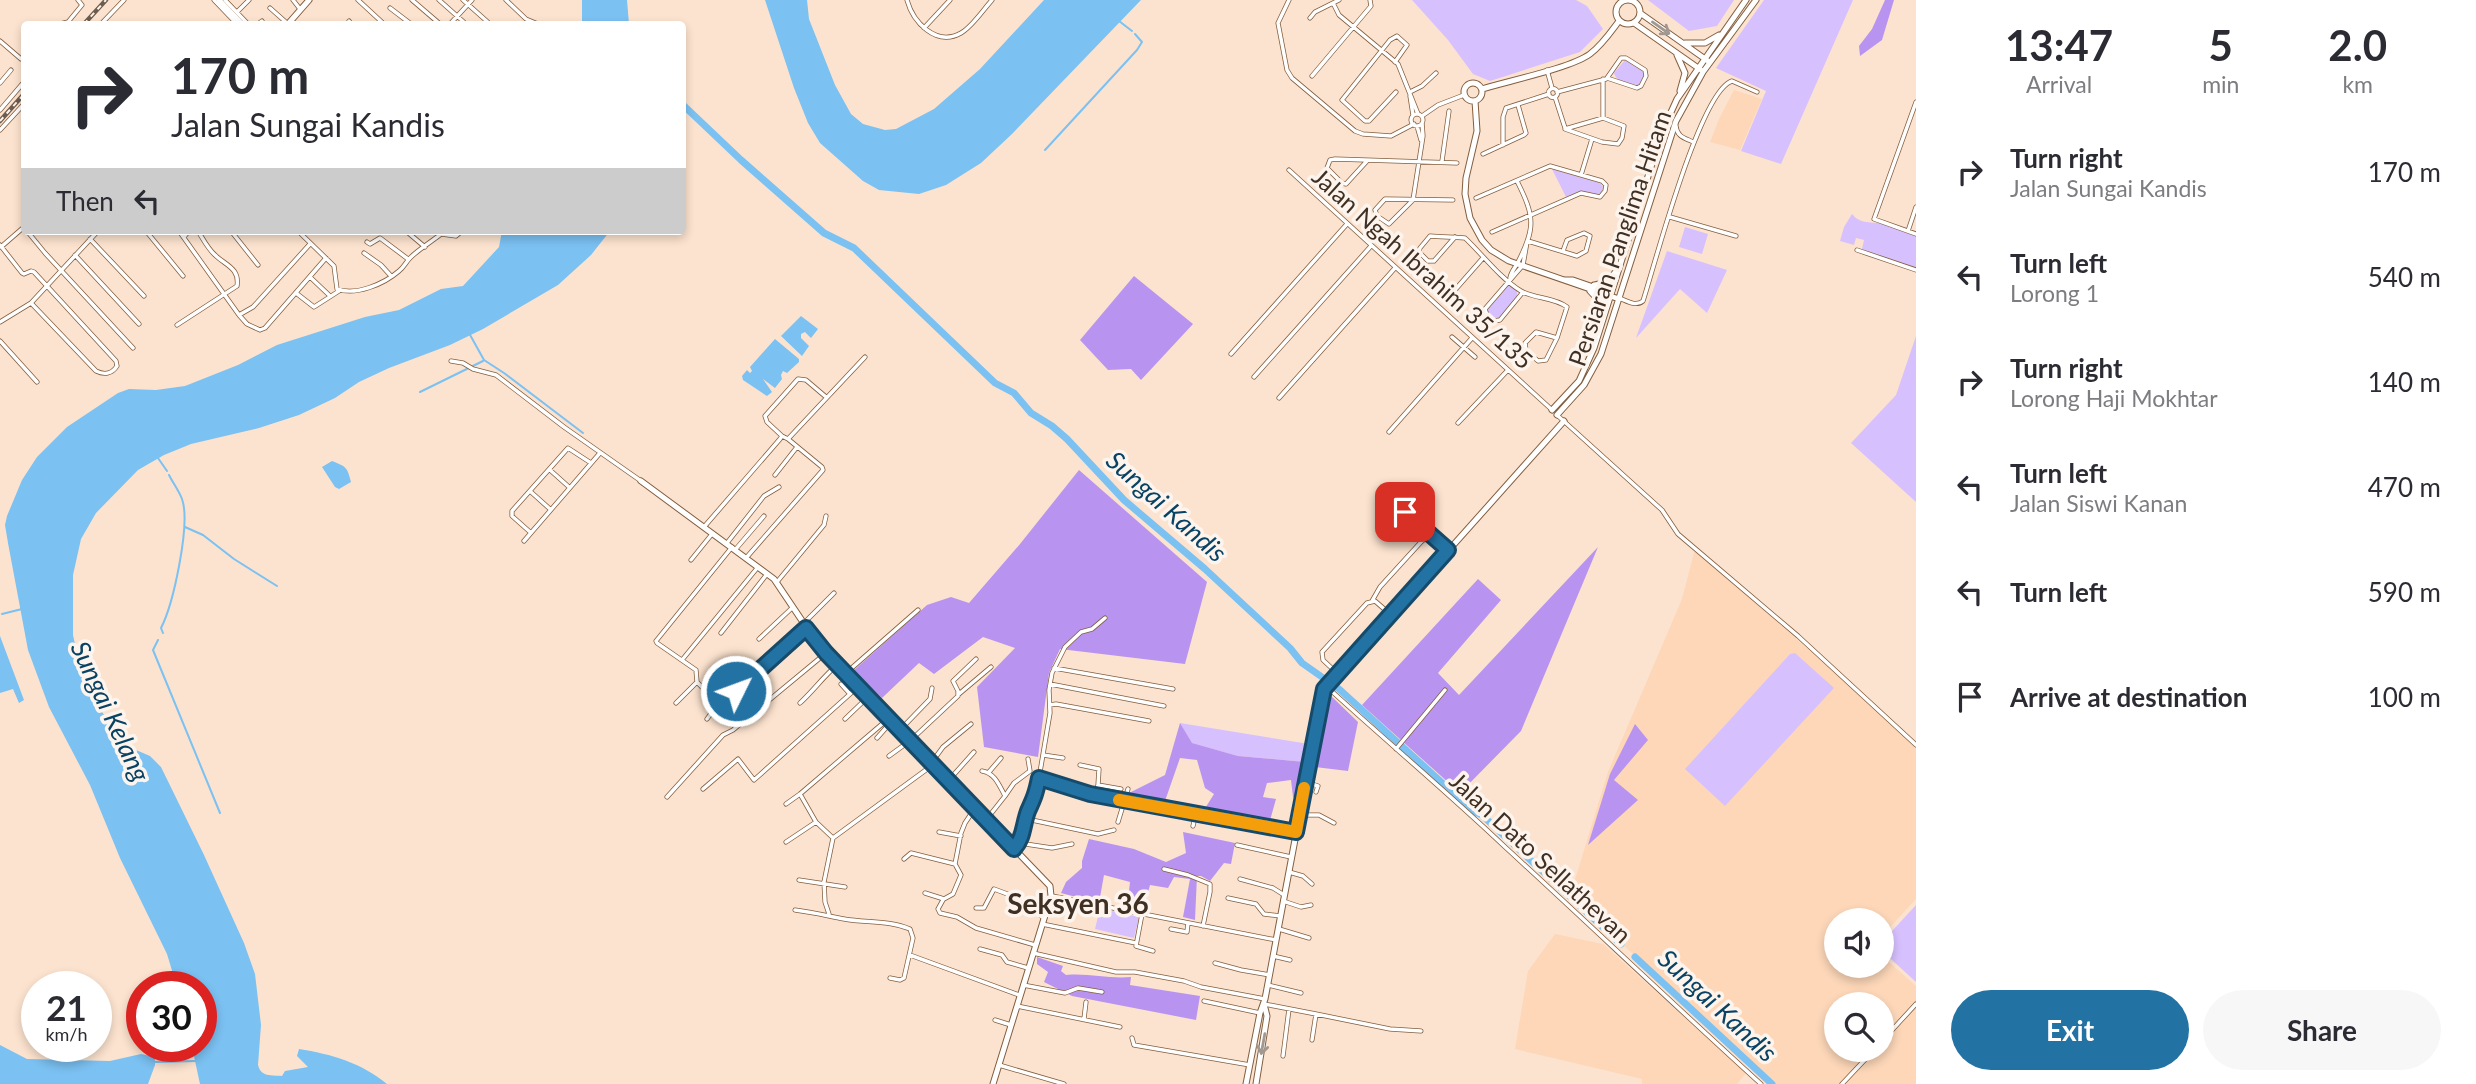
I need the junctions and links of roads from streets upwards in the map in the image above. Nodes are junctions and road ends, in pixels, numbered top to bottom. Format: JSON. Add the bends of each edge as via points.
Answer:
{"nodes":[{"id":1,"x":78,"y":0,"type":"edge"},
{"id":2,"x":124,"y":0,"type":"edge"},
{"id":3,"x":216,"y":0,"type":"edge"},
{"id":4,"x":225,"y":0,"type":"edge"},
{"id":5,"x":293,"y":0,"type":"edge"},
{"id":6,"x":309,"y":0,"type":"edge"},
{"id":7,"x":358,"y":0,"type":"edge"},
{"id":8,"x":412,"y":0,"type":"edge"},
{"id":9,"x":439,"y":0,"type":"edge"},
{"id":10,"x":463,"y":0,"type":"edge"},
{"id":11,"x":472,"y":0,"type":"edge"},
{"id":12,"x":506,"y":0,"type":"edge"},
{"id":13,"x":950,"y":0,"type":"edge"},
{"id":14,"x":992,"y":0,"type":"edge"},
{"id":15,"x":1289,"y":0,"type":"edge"},
{"id":16,"x":1339,"y":0,"type":"edge"},
{"id":17,"x":1370,"y":0,"type":"edge"},
{"id":18,"x":1633,"y":0,"type":"edge"},
{"id":19,"x":1746,"y":0,"type":"edge"},
{"id":20,"x":1756,"y":0,"type":"edge"},
{"id":21,"x":245,"y":1,"type":"edge"},
{"id":22,"x":908,"y":1,"type":"edge"},
{"id":23,"x":1333,"y":3,"type":"junction"},
{"id":24,"x":468,"y":4,"type":"junction"},
{"id":25,"x":270,"y":8,"type":"dead end"},
{"id":26,"x":390,"y":8,"type":"dead end"},
{"id":27,"x":300,"y":9,"type":"junction"},
{"id":28,"x":235,"y":13,"type":"junction"},
{"id":29,"x":1640,"y":13,"type":"junction"},
{"id":30,"x":457,"y":16,"type":"junction"},
{"id":31,"x":1310,"y":18,"type":"dead end"},
{"id":32,"x":69,"y":21,"type":"edge"},
{"id":33,"x":105,"y":21,"type":"edge"},
{"id":34,"x":236,"y":21,"type":"edge"},
{"id":35,"x":238,"y":21,"type":"edge"},
{"id":36,"x":244,"y":21,"type":"edge"},
{"id":37,"x":285,"y":21,"type":"edge"},
{"id":38,"x":290,"y":21,"type":"edge"},
{"id":39,"x":381,"y":21,"type":"edge"},
{"id":40,"x":407,"y":21,"type":"edge"},
{"id":41,"x":436,"y":21,"type":"edge"},
{"id":42,"x":453,"y":21,"type":"edge"},
{"id":43,"x":463,"y":21,"type":"edge"},
{"id":44,"x":487,"y":21,"type":"edge"},
{"id":45,"x":530,"y":21,"type":"edge"},
{"id":46,"x":1619,"y":21,"type":"junction"},
{"id":47,"x":1634,"y":23,"type":"junction"},
{"id":48,"x":1353,"y":27,"type":"junction"},
{"id":49,"x":924,"y":28,"type":"junction"},
{"id":50,"x":1724,"y":31,"type":"junction"},
{"id":51,"x":0,"y":41,"type":"edge"},
{"id":52,"x":1682,"y":43,"type":"junction"},
{"id":53,"x":1381,"y":51,"type":"junction"},
{"id":54,"x":1675,"y":52,"type":"junction"},
{"id":55,"x":21,"y":59,"type":"edge"},
{"id":56,"x":1707,"y":61,"type":"junction"},
{"id":57,"x":1395,"y":62,"type":"junction"},
{"id":58,"x":11,"y":70,"type":"dead end"},
{"id":59,"x":1547,"y":70,"type":"junction"},
{"id":60,"x":1700,"y":70,"type":"junction"},
{"id":61,"x":1436,"y":73,"type":"dead end"},
{"id":62,"x":1312,"y":76,"type":"dead end"},
{"id":63,"x":1605,"y":79,"type":"junction"},
{"id":64,"x":0,"y":83,"type":"edge"},
{"id":65,"x":21,"y":86,"type":"edge"},
{"id":66,"x":1482,"y":89,"type":"junction"},
{"id":67,"x":1555,"y":90,"type":"junction"},
{"id":68,"x":1395,"y":92,"type":"dead end"},
{"id":69,"x":1757,"y":92,"type":"dead end"},
{"id":70,"x":1410,"y":93,"type":"junction"},
{"id":71,"x":1549,"y":94,"type":"junction"},
{"id":72,"x":1464,"y":95,"type":"junction"},
{"id":73,"x":1555,"y":97,"type":"junction"},
{"id":74,"x":1677,"y":99,"type":"junction"},
{"id":75,"x":1475,"y":101,"type":"junction"},
{"id":76,"x":1916,"y":102,"type":"edge"},
{"id":77,"x":1518,"y":105,"type":"junction"},
{"id":78,"x":21,"y":107,"type":"edge"},
{"id":79,"x":0,"y":110,"type":"edge"},
{"id":80,"x":1449,"y":111,"type":"dead end"},
{"id":81,"x":1418,"y":115,"type":"junction"},
{"id":82,"x":1603,"y":118,"type":"junction"},
{"id":83,"x":1676,"y":121,"type":"junction"},
{"id":84,"x":1418,"y":124,"type":"junction"},
{"id":85,"x":1579,"y":125,"type":"junction"},
{"id":86,"x":1565,"y":129,"type":"junction"},
{"id":87,"x":0,"y":130,"type":"edge"},
{"id":88,"x":1578,"y":134,"type":"junction"},
{"id":89,"x":1682,"y":137,"type":"junction"},
{"id":90,"x":1592,"y":139,"type":"junction"},
{"id":91,"x":1693,"y":142,"type":"junction"},
{"id":92,"x":1503,"y":145,"type":"junction"},
{"id":93,"x":1665,"y":149,"type":"junction"},
{"id":94,"x":1483,"y":154,"type":"dead end"},
{"id":95,"x":1367,"y":161,"type":"junction"},
{"id":96,"x":1418,"y":161,"type":"junction"},
{"id":97,"x":1442,"y":161,"type":"junction"},
{"id":98,"x":1457,"y":163,"type":"dead end"},
{"id":99,"x":1289,"y":170,"type":"dead end"},
{"id":100,"x":1581,"y":175,"type":"junction"},
{"id":101,"x":1517,"y":181,"type":"junction"},
{"id":102,"x":1476,"y":198,"type":"dead end"},
{"id":103,"x":1413,"y":200,"type":"junction"},
{"id":104,"x":1453,"y":200,"type":"dead end"},
{"id":105,"x":1916,"y":208,"type":"edge"},
{"id":106,"x":1532,"y":214,"type":"junction"},
{"id":107,"x":1670,"y":217,"type":"junction"},
{"id":108,"x":1347,"y":224,"type":"junction"},
{"id":109,"x":1908,"y":231,"type":"junction"},
{"id":110,"x":21,"y":232,"type":"edge"},
{"id":111,"x":1492,"y":232,"type":"dead end"},
{"id":112,"x":1916,"y":234,"type":"edge"},
{"id":113,"x":31,"y":235,"type":"edge"},
{"id":114,"x":94,"y":235,"type":"edge"},
{"id":115,"x":149,"y":235,"type":"edge"},
{"id":116,"x":201,"y":235,"type":"edge"},
{"id":117,"x":234,"y":235,"type":"edge"},
{"id":118,"x":302,"y":235,"type":"edge"},
{"id":119,"x":411,"y":235,"type":"edge"},
{"id":120,"x":439,"y":235,"type":"edge"},
{"id":121,"x":1736,"y":236,"type":"dead end"},
{"id":122,"x":184,"y":237,"type":"edge"},
{"id":123,"x":1455,"y":237,"type":"junction"},
{"id":124,"x":90,"y":239,"type":"junction"},
{"id":125,"x":1527,"y":241,"type":"junction"},
{"id":126,"x":367,"y":242,"type":"dead end"},
{"id":127,"x":310,"y":244,"type":"junction"},
{"id":128,"x":1,"y":246,"type":"edge"},
{"id":129,"x":1371,"y":246,"type":"junction"},
{"id":130,"x":425,"y":247,"type":"junction"},
{"id":131,"x":1857,"y":250,"type":"dead end"},
{"id":132,"x":1563,"y":251,"type":"junction"},
{"id":133,"x":364,"y":253,"type":"dead end"},
{"id":134,"x":75,"y":255,"type":"junction"},
{"id":135,"x":326,"y":258,"type":"junction"},
{"id":136,"x":1483,"y":258,"type":"junction"},
{"id":137,"x":408,"y":259,"type":"junction"},
{"id":138,"x":258,"y":265,"type":"dead end"},
{"id":139,"x":1520,"y":265,"type":"junction"},
{"id":140,"x":1620,"y":265,"type":"junction"},
{"id":141,"x":1395,"y":268,"type":"junction"},
{"id":142,"x":62,"y":270,"type":"junction"},
{"id":143,"x":1916,"y":270,"type":"edge"},
{"id":144,"x":183,"y":276,"type":"dead end"},
{"id":145,"x":391,"y":276,"type":"junction"},
{"id":146,"x":310,"y":277,"type":"junction"},
{"id":147,"x":1509,"y":280,"type":"junction"},
{"id":148,"x":47,"y":286,"type":"junction"},
{"id":149,"x":1590,"y":288,"type":"junction"},
{"id":150,"x":339,"y":291,"type":"junction"},
{"id":151,"x":1523,"y":292,"type":"junction"},
{"id":152,"x":296,"y":293,"type":"junction"},
{"id":153,"x":224,"y":295,"type":"junction"},
{"id":154,"x":1611,"y":295,"type":"junction"},
{"id":155,"x":144,"y":296,"type":"dead end"},
{"id":156,"x":329,"y":296,"type":"junction"},
{"id":157,"x":1619,"y":298,"type":"junction"},
{"id":158,"x":1447,"y":299,"type":"dead end"},
{"id":159,"x":31,"y":303,"type":"junction"},
{"id":160,"x":239,"y":315,"type":"junction"},
{"id":161,"x":1,"y":319,"type":"edge"},
{"id":162,"x":139,"y":324,"type":"dead end"},
{"id":163,"x":177,"y":325,"type":"dead end"},
{"id":164,"x":1601,"y":326,"type":"junction"},
{"id":165,"x":1452,"y":337,"type":"dead end"},
{"id":166,"x":1472,"y":338,"type":"junction"},
{"id":167,"x":1557,"y":338,"type":"junction"},
{"id":168,"x":0,"y":341,"type":"edge"},
{"id":169,"x":1464,"y":347,"type":"junction"},
{"id":170,"x":133,"y":348,"type":"dead end"},
{"id":171,"x":1231,"y":354,"type":"dead end"},
{"id":172,"x":865,"y":357,"type":"dead end"},
{"id":173,"x":1475,"y":357,"type":"dead end"},
{"id":174,"x":451,"y":361,"type":"dead end"},
{"id":175,"x":1508,"y":370,"type":"junction"},
{"id":176,"x":1254,"y":377,"type":"dead end"},
{"id":177,"x":37,"y":382,"type":"dead end"},
{"id":178,"x":826,"y":397,"type":"junction"},
{"id":179,"x":1279,"y":398,"type":"dead end"},
{"id":180,"x":1555,"y":413,"type":"junction"},
{"id":181,"x":1564,"y":421,"type":"junction"},
{"id":182,"x":1458,"y":423,"type":"dead end"},
{"id":183,"x":1388,"y":432,"type":"dead end"},
{"id":184,"x":782,"y":436,"type":"junction"},
{"id":185,"x":788,"y":439,"type":"junction"},
{"id":186,"x":797,"y":447,"type":"junction"},
{"id":187,"x":600,"y":453,"type":"junction"},
{"id":188,"x":591,"y":463,"type":"junction"},
{"id":189,"x":549,"y":469,"type":"junction"},
{"id":190,"x":775,"y":475,"type":"dead end"},
{"id":191,"x":641,"y":481,"type":"joint"},
{"id":192,"x":569,"y":487,"type":"junction"},
{"id":193,"x":779,"y":487,"type":"dead end"},
{"id":194,"x":530,"y":492,"type":"junction"},
{"id":195,"x":1393,"y":499,"type":"dead end"},
{"id":196,"x":550,"y":509,"type":"junction"},
{"id":197,"x":764,"y":516,"type":"dead end"},
{"id":198,"x":826,"y":516,"type":"dead end"},
{"id":199,"x":704,"y":527,"type":"junction"},
{"id":200,"x":530,"y":532,"type":"junction"},
{"id":201,"x":713,"y":533,"type":"junction"},
{"id":202,"x":1433,"y":537,"type":"junction"},
{"id":203,"x":524,"y":541,"type":"dead end"},
{"id":204,"x":731,"y":547,"type":"junction"},
{"id":205,"x":1448,"y":550,"type":"junction"},
{"id":206,"x":746,"y":558,"type":"junction"},
{"id":207,"x":691,"y":560,"type":"dead end"},
{"id":208,"x":758,"y":567,"type":"junction"},
{"id":209,"x":768,"y":574,"type":"junction"},
{"id":210,"x":777,"y":582,"type":"junction"},
{"id":211,"x":834,"y":593,"type":"dead end"},
{"id":212,"x":1371,"y":601,"type":"junction"},
{"id":213,"x":793,"y":607,"type":"junction"},
{"id":214,"x":918,"y":610,"type":"dead end"},
{"id":215,"x":1390,"y":615,"type":"junction"},
{"id":216,"x":1105,"y":618,"type":"dead end"},
{"id":217,"x":805,"y":626,"type":"junction"},
{"id":218,"x":721,"y":632,"type":"dead end"},
{"id":219,"x":759,"y":639,"type":"dead end"},
{"id":220,"x":826,"y":653,"type":"junction"},
{"id":221,"x":975,"y":659,"type":"dead end"},
{"id":222,"x":681,"y":660,"type":"junction"},
{"id":223,"x":837,"y":664,"type":"junction"},
{"id":224,"x":992,"y":667,"type":"dead end"},
{"id":225,"x":1054,"y":668,"type":"junction"},
{"id":226,"x":846,"y":673,"type":"junction"},
{"id":227,"x":1338,"y":674,"type":"junction"},
{"id":228,"x":698,"y":682,"type":"junction"},
{"id":229,"x":841,"y":684,"type":"dead end"},
{"id":230,"x":1050,"y":684,"type":"junction"},
{"id":231,"x":1329,"y":684,"type":"junction"},
{"id":232,"x":859,"y":686,"type":"junction"},
{"id":233,"x":932,"y":688,"type":"dead end"},
{"id":234,"x":1173,"y":689,"type":"dead end"},
{"id":235,"x":1445,"y":690,"type":"dead end"},
{"id":236,"x":850,"y":694,"type":"junction"},
{"id":237,"x":959,"y":694,"type":"junction"},
{"id":238,"x":869,"y":696,"type":"junction"},
{"id":239,"x":800,"y":703,"type":"dead end"},
{"id":240,"x":676,"y":704,"type":"dead end"},
{"id":241,"x":719,"y":704,"type":"junction"},
{"id":242,"x":1050,"y":705,"type":"junction"},
{"id":243,"x":1164,"y":706,"type":"dead end"},
{"id":244,"x":707,"y":719,"type":"dead end"},
{"id":245,"x":845,"y":719,"type":"dead end"},
{"id":246,"x":891,"y":719,"type":"junction"},
{"id":247,"x":1149,"y":721,"type":"dead end"},
{"id":248,"x":971,"y":724,"type":"dead end"},
{"id":249,"x":901,"y":729,"type":"junction"},
{"id":250,"x":877,"y":738,"type":"dead end"},
{"id":251,"x":911,"y":740,"type":"junction"},
{"id":252,"x":1916,"y":745,"type":"edge"},
{"id":253,"x":1397,"y":748,"type":"junction"},
{"id":254,"x":974,"y":752,"type":"dead end"},
{"id":255,"x":1043,"y":755,"type":"junction"},
{"id":256,"x":889,"y":756,"type":"dead end"},
{"id":257,"x":1001,"y":758,"type":"dead end"},
{"id":258,"x":1062,"y":758,"type":"dead end"},
{"id":259,"x":1028,"y":759,"type":"dead end"},
{"id":260,"x":933,"y":763,"type":"junction"},
{"id":261,"x":1080,"y":765,"type":"dead end"},
{"id":262,"x":982,"y":771,"type":"dead end"},
{"id":263,"x":989,"y":772,"type":"junction"},
{"id":264,"x":1039,"y":778,"type":"junction"},
{"id":265,"x":949,"y":780,"type":"junction"},
{"id":266,"x":1306,"y":782,"type":"junction"},
{"id":267,"x":1098,"y":785,"type":"junction"},
{"id":268,"x":703,"y":789,"type":"dead end"},
{"id":269,"x":1121,"y":789,"type":"dead end"},
{"id":270,"x":1128,"y":789,"type":"dead end"},
{"id":271,"x":1316,"y":792,"type":"dead end"},
{"id":272,"x":800,"y":794,"type":"junction"},
{"id":273,"x":1093,"y":795,"type":"junction"},
{"id":274,"x":1005,"y":796,"type":"junction"},
{"id":275,"x":667,"y":797,"type":"dead end"},
{"id":276,"x":1123,"y":800,"type":"junction"},
{"id":277,"x":786,"y":804,"type":"dead end"},
{"id":278,"x":975,"y":808,"type":"junction"},
{"id":279,"x":1195,"y":813,"type":"junction"},
{"id":280,"x":1299,"y":815,"type":"junction"},
{"id":281,"x":1027,"y":819,"type":"junction"},
{"id":282,"x":986,"y":820,"type":"junction"},
{"id":283,"x":816,"y":822,"type":"junction"},
{"id":284,"x":1118,"y":822,"type":"dead end"},
{"id":285,"x":1334,"y":823,"type":"dead end"},
{"id":286,"x":1193,"y":826,"type":"dead end"},
{"id":287,"x":1114,"y":830,"type":"dead end"},
{"id":288,"x":939,"y":832,"type":"dead end"},
{"id":289,"x":1296,"y":832,"type":"junction"},
{"id":290,"x":961,"y":836,"type":"junction"},
{"id":291,"x":833,"y":838,"type":"junction"},
{"id":292,"x":786,"y":842,"type":"dead end"},
{"id":293,"x":1019,"y":843,"type":"junction"},
{"id":294,"x":1072,"y":844,"type":"dead end"},
{"id":295,"x":1237,"y":845,"type":"dead end"},
{"id":296,"x":1014,"y":849,"type":"junction"},
{"id":297,"x":1292,"y":857,"type":"junction"},
{"id":298,"x":904,"y":859,"type":"dead end"},
{"id":299,"x":955,"y":864,"type":"junction"},
{"id":300,"x":1164,"y":869,"type":"dead end"},
{"id":301,"x":1289,"y":872,"type":"junction"},
{"id":302,"x":1240,"y":879,"type":"dead end"},
{"id":303,"x":799,"y":880,"type":"dead end"},
{"id":304,"x":824,"y":884,"type":"junction"},
{"id":305,"x":1312,"y":884,"type":"dead end"},
{"id":306,"x":845,"y":887,"type":"dead end"},
{"id":307,"x":925,"y":893,"type":"dead end"},
{"id":308,"x":1051,"y":896,"type":"junction"},
{"id":309,"x":1228,"y":898,"type":"dead end"},
{"id":310,"x":1284,"y":898,"type":"junction"},
{"id":311,"x":944,"y":899,"type":"junction"},
{"id":312,"x":1311,"y":905,"type":"dead end"},
{"id":313,"x":976,"y":908,"type":"dead end"},
{"id":314,"x":795,"y":910,"type":"dead end"},
{"id":315,"x":827,"y":912,"type":"junction"},
{"id":316,"x":1142,"y":914,"type":"junction"},
{"id":317,"x":1280,"y":916,"type":"junction"},
{"id":318,"x":1043,"y":921,"type":"junction"},
{"id":319,"x":1188,"y":923,"type":"junction"},
{"id":320,"x":1203,"y":926,"type":"junction"},
{"id":321,"x":1171,"y":929,"type":"dead end"},
{"id":322,"x":1279,"y":929,"type":"junction"},
{"id":323,"x":1309,"y":938,"type":"dead end"},
{"id":324,"x":1276,"y":940,"type":"junction"},
{"id":325,"x":1136,"y":943,"type":"junction"},
{"id":326,"x":1035,"y":945,"type":"junction"},
{"id":327,"x":980,"y":949,"type":"dead end"},
{"id":328,"x":1153,"y":951,"type":"dead end"},
{"id":329,"x":1033,"y":953,"type":"junction"},
{"id":330,"x":909,"y":955,"type":"junction"},
{"id":331,"x":1273,"y":957,"type":"junction"},
{"id":332,"x":1290,"y":960,"type":"dead end"},
{"id":333,"x":1215,"y":963,"type":"dead end"},
{"id":334,"x":1028,"y":968,"type":"junction"},
{"id":335,"x":1270,"y":975,"type":"junction"},
{"id":336,"x":890,"y":978,"type":"dead end"},
{"id":337,"x":1023,"y":985,"type":"junction"},
{"id":338,"x":1268,"y":985,"type":"junction"},
{"id":339,"x":1102,"y":992,"type":"dead end"},
{"id":340,"x":1301,"y":993,"type":"dead end"},
{"id":341,"x":1020,"y":996,"type":"junction"},
{"id":342,"x":1204,"y":1001,"type":"dead end"},
{"id":343,"x":1086,"y":1002,"type":"dead end"},
{"id":344,"x":1265,"y":1002,"type":"junction"},
{"id":345,"x":1916,"y":1004,"type":"edge"},
{"id":346,"x":1017,"y":1006,"type":"junction"},
{"id":347,"x":1290,"y":1009,"type":"junction"},
{"id":348,"x":1260,"y":1013,"type":"junction"},
{"id":349,"x":1316,"y":1014,"type":"junction"},
{"id":350,"x":1084,"y":1019,"type":"junction"},
{"id":351,"x":995,"y":1020,"type":"dead end"},
{"id":352,"x":1012,"y":1025,"type":"junction"},
{"id":353,"x":1120,"y":1027,"type":"dead end"},
{"id":354,"x":1894,"y":1028,"type":"edge"},
{"id":355,"x":1421,"y":1031,"type":"dead end"},
{"id":356,"x":1132,"y":1038,"type":"dead end"},
{"id":357,"x":1312,"y":1040,"type":"dead end"},
{"id":358,"x":1283,"y":1056,"type":"dead end"},
{"id":359,"x":1863,"y":1062,"type":"edge"},
{"id":360,"x":999,"y":1065,"type":"junction"},
{"id":361,"x":1250,"y":1065,"type":"junction"},
{"id":362,"x":993,"y":1084,"type":"edge"},
{"id":363,"x":1065,"y":1084,"type":"edge"},
{"id":364,"x":1246,"y":1084,"type":"edge"},
{"id":365,"x":1256,"y":1084,"type":"edge"},
{"id":366,"x":1761,"y":1084,"type":"edge"},
{"id":367,"x":1842,"y":1084,"type":"edge"}],
"edges":[{"from":1,"to":32,"type":"street","via":[[82,5]]},
{"from":2,"to":33,"type":"street"},
{"from":3,"to":28,"type":"street"},
{"from":3,"to":34,"type":"street"},
{"from":4,"to":28,"type":"street"},
{"from":5,"to":27,"type":"street"},
{"from":6,"to":27,"type":"street"},
{"from":7,"to":39,"type":"street"},
{"from":8,"to":41,"type":"street"},
{"from":9,"to":30,"type":"street"},
{"from":10,"to":24,"type":"street"},
{"from":11,"to":24,"type":"street"},
{"from":12,"to":45,"type":"street"},
{"from":13,"to":49,"type":"street"},
{"from":14,"to":49,"type":"street","via":[[962,33],[948,37]]},
{"from":15,"to":84,"type":"street","via":[[1278,23],[1287,70],[1293,78],[1363,134],[1391,136]]},
{"from":16,"to":23,"type":"street"},
{"from":17,"to":48,"type":"street","via":[[1371,6]]},
{"from":18,"to":29,"type":"street"},
{"from":18,"to":46,"type":"street","via":[[1618,5]]},
{"from":19,"to":50,"type":"street","name":"Persiaran Panglima Hitam"},
{"from":20,"to":56,"type":"street","name":"Persiaran Panglima Hitam"},
{"from":21,"to":28,"type":"street"},
{"from":22,"to":49,"type":"street"},
{"from":23,"to":31,"type":"street"},
{"from":23,"to":48,"type":"street"},
{"from":24,"to":30,"type":"street"},
{"from":24,"to":44,"type":"street"},
{"from":25,"to":37,"type":"street"},
{"from":26,"to":40,"type":"street"},
{"from":27,"to":38,"type":"street"},
{"from":28,"to":35,"type":"street"},
{"from":28,"to":36,"type":"street"},
{"from":29,"to":47,"type":"street"},
{"from":29,"to":52,"type":"street","one_way":true},
{"from":30,"to":42,"type":"street"},
{"from":30,"to":43,"type":"street"},
{"from":46,"to":47,"type":"street"},
{"from":46,"to":59,"type":"street","via":[[1588,55]]},
{"from":47,"to":54,"type":"street"},
{"from":48,"to":53,"type":"street"},
{"from":48,"to":62,"type":"street"},
{"from":50,"to":52,"type":"street","via":[[1705,43]]},
{"from":50,"to":56,"type":"street","name":"Persiaran Panglima Hitam"},
{"from":51,"to":55,"type":"street"},
{"from":52,"to":56,"type":"street"},
{"from":53,"to":57,"type":"street"},
{"from":53,"to":57,"type":"street","via":[[1394,37],[1401,37],[1407,45]]},
{"from":53,"to":68,"type":"street","via":[[1342,100],[1368,121]]},
{"from":54,"to":60,"type":"street"},
{"from":54,"to":74,"type":"street","via":[[1685,73]]},
{"from":56,"to":60,"type":"street","name":"Persiaran Panglima Hitam"},
{"from":57,"to":70,"type":"street"},
{"from":58,"to":64,"type":"street"},
{"from":59,"to":66,"type":"street"},
{"from":59,"to":67,"type":"street"},
{"from":60,"to":74,"type":"street","name":"Persiaran Panglima Hitam"},
{"from":60,"to":83,"type":"street","name":"Persiaran Panglima Hitam"},
{"from":61,"to":70,"type":"street"},
{"from":63,"to":63,"type":"street","via":[[1621,58],[1646,72],[1637,89]]},
{"from":63,"to":67,"type":"street"},
{"from":63,"to":82,"type":"street"},
{"from":65,"to":79,"type":"street"},
{"from":66,"to":72,"type":"street","via":[[1471,84]]},
{"from":66,"to":75,"type":"street"},
{"from":67,"to":71,"type":"street"},
{"from":67,"to":73,"type":"street"},
{"from":69,"to":91,"type":"street","via":[[1732,81],[1726,83]]},
{"from":70,"to":81,"type":"street"},
{"from":71,"to":73,"type":"street"},
{"from":71,"to":77,"type":"street"},
{"from":72,"to":75,"type":"street"},
{"from":72,"to":81,"type":"street"},
{"from":73,"to":86,"type":"street"},
{"from":74,"to":140,"type":"street","name":"Persiaran Panglima Hitam"},
{"from":75,"to":139,"type":"street","via":[[1477,131],[1465,194],[1470,218],[1491,250]]},
{"from":76,"to":109,"type":"street","via":[[1874,219]]},
{"from":77,"to":92,"type":"street","via":[[1504,111]]},
{"from":77,"to":92,"type":"street","via":[[1526,133]]},
{"from":78,"to":87,"type":"street"},
{"from":80,"to":97,"type":"street"},
{"from":81,"to":84,"type":"street"},
{"from":81,"to":84,"type":"street","via":[[1412,121]]},
{"from":82,"to":85,"type":"street"},
{"from":82,"to":90,"type":"street","via":[[1623,126],[1620,142],[1614,145]]},
{"from":83,"to":89,"type":"street","via":[[1676,131]]},
{"from":83,"to":93,"type":"street","name":"Persiaran Panglima Hitam"},
{"from":84,"to":96,"type":"street","via":[[1423,136]]},
{"from":85,"to":86,"type":"street"},
{"from":85,"to":88,"type":"street"},
{"from":86,"to":88,"type":"street"},
{"from":88,"to":90,"type":"street"},
{"from":89,"to":91,"type":"street"},
{"from":89,"to":93,"type":"street"},
{"from":90,"to":100,"type":"street"},
{"from":91,"to":107,"type":"street"},
{"from":92,"to":94,"type":"street"},
{"from":93,"to":157,"type":"street","name":"Persiaran Panglima Hitam"},
{"from":95,"to":95,"type":"street","via":[[1346,184],[1326,168],[1335,159]]},
{"from":95,"to":96,"type":"street"},
{"from":96,"to":97,"type":"street"},
{"from":96,"to":103,"type":"street"},
{"from":97,"to":98,"type":"street"},
{"from":99,"to":108,"type":"street","name":"Jalan Ngah Ibrahim 35/135"},
{"from":100,"to":101,"type":"street","via":[[1550,166]]},
{"from":100,"to":106,"type":"street","via":[[1604,183],[1603,195],[1581,193]]},
{"from":101,"to":102,"type":"street"},
{"from":101,"to":106,"type":"street"},
{"from":103,"to":103,"type":"street","via":[[1392,223],[1377,216],[1375,210],[1385,199]]},
{"from":103,"to":104,"type":"street"},
{"from":105,"to":109,"type":"street"},
{"from":106,"to":111,"type":"street"},
{"from":106,"to":125,"type":"street"},
{"from":107,"to":121,"type":"street"},
{"from":107,"to":157,"type":"street","via":[[1643,301],[1634,304]]},
{"from":108,"to":129,"type":"street","name":"Jalan Ngah Ibrahim 35/135"},
{"from":108,"to":171,"type":"street"},
{"from":109,"to":112,"type":"street"},
{"from":110,"to":128,"type":"street"},
{"from":113,"to":142,"type":"street"},
{"from":114,"to":124,"type":"street"},
{"from":115,"to":144,"type":"street"},
{"from":116,"to":153,"type":"street","via":[[236,274],[237,286]]},
{"from":117,"to":138,"type":"street"},
{"from":118,"to":127,"type":"street"},
{"from":119,"to":130,"type":"street"},
{"from":120,"to":130,"type":"street"},
{"from":122,"to":153,"type":"street"},
{"from":123,"to":123,"type":"street","via":[[1434,261],[1419,253],[1430,236]]},
{"from":123,"to":136,"type":"street","via":[[1465,238]]},
{"from":124,"to":134,"type":"street"},
{"from":124,"to":155,"type":"street"},
{"from":125,"to":132,"type":"street"},
{"from":125,"to":139,"type":"street"},
{"from":126,"to":137,"type":"street","via":[[382,239]]},
{"from":127,"to":135,"type":"street"},
{"from":127,"to":160,"type":"street","via":[[253,307]]},
{"from":128,"to":148,"type":"street","via":[[23,275],[31,271]]},
{"from":129,"to":141,"type":"street","name":"Jalan Ngah Ibrahim 35/135"},
{"from":129,"to":176,"type":"street"},
{"from":130,"to":137,"type":"street"},
{"from":131,"to":143,"type":"street"},
{"from":132,"to":132,"type":"street","via":[[1582,254],[1590,236],[1584,233],[1567,240]]},
{"from":133,"to":145,"type":"street"},
{"from":134,"to":142,"type":"street"},
{"from":134,"to":162,"type":"street"},
{"from":135,"to":146,"type":"street"},
{"from":135,"to":150,"type":"street","via":[[334,266]]},
{"from":136,"to":147,"type":"street"},
{"from":136,"to":158,"type":"street"},
{"from":137,"to":145,"type":"street"},
{"from":139,"to":147,"type":"street"},
{"from":139,"to":149,"type":"street"},
{"from":140,"to":149,"type":"street","via":[[1603,284]]},
{"from":140,"to":154,"type":"street","name":"Persiaran Panglima Hitam"},
{"from":141,"to":166,"type":"street","name":"Jalan Ngah Ibrahim 35/135"},
{"from":141,"to":179,"type":"street"},
{"from":142,"to":148,"type":"street"},
{"from":142,"to":170,"type":"street"},
{"from":145,"to":150,"type":"street","via":[[363,289]]},
{"from":146,"to":152,"type":"street"},
{"from":146,"to":156,"type":"street"},
{"from":147,"to":151,"type":"street"},
{"from":147,"to":151,"type":"street","via":[[1485,309],[1490,318],[1500,320]]},
{"from":148,"to":159,"type":"street"},
{"from":148,"to":159,"type":"street","via":[[116,361],[114,370],[96,371]]},
{"from":149,"to":154,"type":"street"},
{"from":149,"to":164,"type":"street","via":[[1600,302]]},
{"from":150,"to":156,"type":"street"},
{"from":151,"to":167,"type":"street","via":[[1567,307]]},
{"from":152,"to":156,"type":"street","via":[[312,307]]},
{"from":152,"to":160,"type":"street","via":[[260,330]]},
{"from":153,"to":160,"type":"street"},
{"from":153,"to":163,"type":"street"},
{"from":154,"to":157,"type":"street"},
{"from":154,"to":164,"type":"street","name":"Persiaran Panglima Hitam"},
{"from":157,"to":180,"type":"street","name":"Persiaran Panglima Hitam","via":[[1593,372]]},
{"from":159,"to":161,"type":"street"},
{"from":164,"to":180,"type":"street","name":"Persiaran Panglima Hitam","via":[[1579,381]]},
{"from":165,"to":169,"type":"street"},
{"from":166,"to":169,"type":"street"},
{"from":166,"to":175,"type":"street","name":"Jalan Ngah Ibrahim 35/135"},
{"from":167,"to":167,"type":"street","via":[[1546,360],[1525,348],[1536,332]]},
{"from":168,"to":177,"type":"street"},
{"from":169,"to":173,"type":"street"},
{"from":169,"to":183,"type":"street"},
{"from":172,"to":178,"type":"street"},
{"from":174,"to":187,"type":"street","via":[[496,375]]},
{"from":175,"to":180,"type":"street","name":"Jalan Ngah Ibrahim 35/135"},
{"from":175,"to":182,"type":"street"},
{"from":178,"to":184,"type":"street","via":[[798,379],[765,416]]},
{"from":178,"to":185,"type":"street"},
{"from":180,"to":181,"type":"street","name":"Jalan Ngah Ibrahim 35/135"},
{"from":181,"to":205,"type":"street"},
{"from":181,"to":252,"type":"street","name":"Jalan Ngah Ibrahim 35/135","via":[[1662,510],[1672,528]]},
{"from":184,"to":185,"type":"street"},
{"from":184,"to":199,"type":"street"},
{"from":185,"to":186,"type":"street"},
{"from":186,"to":190,"type":"street"},
{"from":186,"to":206,"type":"street","via":[[822,467],[822,474]]},
{"from":187,"to":188,"type":"street"},
{"from":187,"to":191,"type":"street"},
{"from":188,"to":189,"type":"street","via":[[570,447]]},
{"from":188,"to":192,"type":"street"},
{"from":189,"to":192,"type":"street"},
{"from":189,"to":194,"type":"street"},
{"from":191,"to":199,"type":"street"},
{"from":192,"to":196,"type":"street"},
{"from":193,"to":204,"type":"street","via":[[764,496]]},
{"from":194,"to":196,"type":"street"},
{"from":194,"to":200,"type":"street","via":[[511,513]]},
{"from":195,"to":202,"type":"street"},
{"from":196,"to":200,"type":"street"},
{"from":197,"to":204,"type":"street"},
{"from":198,"to":210,"type":"street","via":[[824,525]]},
{"from":199,"to":201,"type":"street"},
{"from":200,"to":203,"type":"street"},
{"from":201,"to":204,"type":"street"},
{"from":201,"to":207,"type":"street"},
{"from":202,"to":205,"type":"street"},
{"from":202,"to":212,"type":"street","via":[[1421,542]]},
{"from":204,"to":206,"type":"street"},
{"from":204,"to":222,"type":"street","via":[[656,641]]},
{"from":205,"to":215,"type":"street"},
{"from":206,"to":208,"type":"street"},
{"from":208,"to":209,"type":"street"},
{"from":208,"to":222,"type":"street"},
{"from":209,"to":210,"type":"street"},
{"from":209,"to":218,"type":"street"},
{"from":210,"to":213,"type":"street"},
{"from":211,"to":217,"type":"street"},
{"from":212,"to":215,"type":"street"},
{"from":212,"to":227,"type":"street","via":[[1322,652],[1321,657]]},
{"from":213,"to":217,"type":"street"},
{"from":213,"to":219,"type":"street"},
{"from":214,"to":226,"type":"street"},
{"from":215,"to":227,"type":"street"},
{"from":216,"to":225,"type":"street","via":[[1065,647]]},
{"from":217,"to":220,"type":"street"},
{"from":217,"to":241,"type":"street"},
{"from":220,"to":223,"type":"street"},
{"from":220,"to":275,"type":"street","via":[[723,735]]},
{"from":221,"to":237,"type":"street","via":[[953,681]]},
{"from":222,"to":228,"type":"street","via":[[696,670]]},
{"from":223,"to":226,"type":"street"},
{"from":223,"to":239,"type":"street"},
{"from":224,"to":237,"type":"street"},
{"from":225,"to":230,"type":"street"},
{"from":225,"to":234,"type":"street"},
{"from":226,"to":232,"type":"street"},
{"from":227,"to":231,"type":"street"},
{"from":228,"to":240,"type":"street"},
{"from":228,"to":241,"type":"street"},
{"from":229,"to":236,"type":"street"},
{"from":230,"to":242,"type":"street"},
{"from":230,"to":243,"type":"street"},
{"from":231,"to":253,"type":"street","name":"Jalan Dato Sellathevan"},
{"from":231,"to":266,"type":"street","via":[[1323,691]]},
{"from":232,"to":236,"type":"street"},
{"from":232,"to":238,"type":"street"},
{"from":233,"to":249,"type":"street","via":[[930,699]]},
{"from":235,"to":253,"type":"street"},
{"from":236,"to":268,"type":"street","via":[[754,780],[738,759]]},
{"from":237,"to":251,"type":"street"},
{"from":238,"to":245,"type":"street"},
{"from":238,"to":246,"type":"street"},
{"from":241,"to":244,"type":"street"},
{"from":242,"to":247,"type":"street"},
{"from":242,"to":255,"type":"street"},
{"from":246,"to":249,"type":"street"},
{"from":246,"to":250,"type":"street"},
{"from":246,"to":272,"type":"street"},
{"from":248,"to":260,"type":"street","via":[[943,747]]},
{"from":249,"to":251,"type":"street"},
{"from":251,"to":256,"type":"street"},
{"from":251,"to":260,"type":"street"},
{"from":253,"to":366,"type":"street","name":"Jalan Dato Sellathevan"},
{"from":254,"to":265,"type":"street"},
{"from":255,"to":258,"type":"street"},
{"from":255,"to":264,"type":"street"},
{"from":257,"to":263,"type":"street"},
{"from":259,"to":274,"type":"street","via":[[1030,771]]},
{"from":260,"to":265,"type":"street"},
{"from":260,"to":291,"type":"street"},
{"from":261,"to":267,"type":"street","via":[[1098,769]]},
{"from":262,"to":263,"type":"street"},
{"from":263,"to":274,"type":"street"},
{"from":264,"to":273,"type":"street"},
{"from":264,"to":281,"type":"street"},
{"from":265,"to":278,"type":"street"},
{"from":266,"to":271,"type":"street","via":[[1318,786]]},
{"from":266,"to":280,"type":"street"},
{"from":267,"to":269,"type":"street"},
{"from":267,"to":273,"type":"street"},
{"from":270,"to":276,"type":"street"},
{"from":272,"to":277,"type":"street"},
{"from":272,"to":283,"type":"street"},
{"from":273,"to":276,"type":"street"},
{"from":274,"to":282,"type":"street"},
{"from":276,"to":279,"type":"street"},
{"from":276,"to":284,"type":"street"},
{"from":278,"to":282,"type":"street"},
{"from":278,"to":290,"type":"street"},
{"from":279,"to":286,"type":"street"},
{"from":279,"to":289,"type":"street"},
{"from":280,"to":285,"type":"street","via":[[1319,815]]},
{"from":280,"to":289,"type":"street"},
{"from":281,"to":287,"type":"street","via":[[1098,834]]},
{"from":281,"to":293,"type":"street"},
{"from":282,"to":296,"type":"street"},
{"from":283,"to":291,"type":"street"},
{"from":283,"to":292,"type":"street"},
{"from":288,"to":290,"type":"street"},
{"from":289,"to":297,"type":"street"},
{"from":290,"to":299,"type":"street"},
{"from":291,"to":304,"type":"street"},
{"from":293,"to":294,"type":"street","via":[[1052,848]]},
{"from":293,"to":296,"type":"street"},
{"from":295,"to":297,"type":"street"},
{"from":296,"to":308,"type":"street","via":[[1045,880]]},
{"from":297,"to":301,"type":"street"},
{"from":298,"to":299,"type":"street","via":[[911,853]]},
{"from":299,"to":311,"type":"street","via":[[959,882]]},
{"from":300,"to":320,"type":"street","via":[[1209,883]]},
{"from":301,"to":305,"type":"street"},
{"from":301,"to":310,"type":"street"},
{"from":302,"to":310,"type":"street","via":[[1273,888]]},
{"from":303,"to":304,"type":"street"},
{"from":304,"to":306,"type":"street"},
{"from":304,"to":315,"type":"street"},
{"from":307,"to":311,"type":"street"},
{"from":308,"to":316,"type":"street"},
{"from":308,"to":318,"type":"street"},
{"from":309,"to":317,"type":"street"},
{"from":310,"to":312,"type":"street","via":[[1301,907]]},
{"from":310,"to":317,"type":"street"},
{"from":311,"to":326,"type":"street","via":[[940,913]]},
{"from":313,"to":318,"type":"street","via":[[984,908],[994,889],[1010,895]]},
{"from":314,"to":315,"type":"street"},
{"from":315,"to":330,"type":"street","via":[[843,919],[910,929]]},
{"from":316,"to":319,"type":"street"},
{"from":316,"to":325,"type":"street"},
{"from":317,"to":322,"type":"street"},
{"from":318,"to":325,"type":"street"},
{"from":318,"to":326,"type":"street"},
{"from":319,"to":320,"type":"street"},
{"from":319,"to":321,"type":"street","via":[[1186,932]]},
{"from":320,"to":324,"type":"street"},
{"from":322,"to":323,"type":"street"},
{"from":322,"to":324,"type":"street"},
{"from":324,"to":331,"type":"street"},
{"from":325,"to":328,"type":"street","via":[[1138,948]]},
{"from":326,"to":329,"type":"street"},
{"from":327,"to":334,"type":"street"},
{"from":329,"to":334,"type":"street"},
{"from":329,"to":344,"type":"street","via":[[1116,972],[1184,981]]},
{"from":330,"to":336,"type":"street","via":[[903,980]]},
{"from":330,"to":341,"type":"street"},
{"from":331,"to":332,"type":"street"},
{"from":331,"to":335,"type":"street"},
{"from":333,"to":335,"type":"street"},
{"from":334,"to":337,"type":"street"},
{"from":335,"to":338,"type":"street"},
{"from":337,"to":339,"type":"street","via":[[1065,993],[1078,988]]},
{"from":337,"to":341,"type":"street"},
{"from":338,"to":340,"type":"street"},
{"from":338,"to":344,"type":"street"},
{"from":341,"to":346,"type":"street"},
{"from":342,"to":348,"type":"street"},
{"from":343,"to":350,"type":"street"},
{"from":344,"to":347,"type":"street"},
{"from":344,"to":348,"type":"street"},
{"from":344,"to":365,"type":"street","one_way":true,"via":[[1267,1016]]},
{"from":345,"to":354,"type":"street"},
{"from":346,"to":350,"type":"street"},
{"from":346,"to":352,"type":"street"},
{"from":347,"to":349,"type":"street"},
{"from":347,"to":358,"type":"street"},
{"from":348,"to":361,"type":"street"},
{"from":349,"to":355,"type":"street"},
{"from":349,"to":357,"type":"street"},
{"from":350,"to":353,"type":"street"},
{"from":351,"to":352,"type":"street"},
{"from":352,"to":360,"type":"street"},
{"from":356,"to":361,"type":"street","via":[[1133,1045]]},
{"from":359,"to":367,"type":"street"},
{"from":360,"to":362,"type":"street"},
{"from":360,"to":363,"type":"street"},
{"from":361,"to":364,"type":"street"}]}
